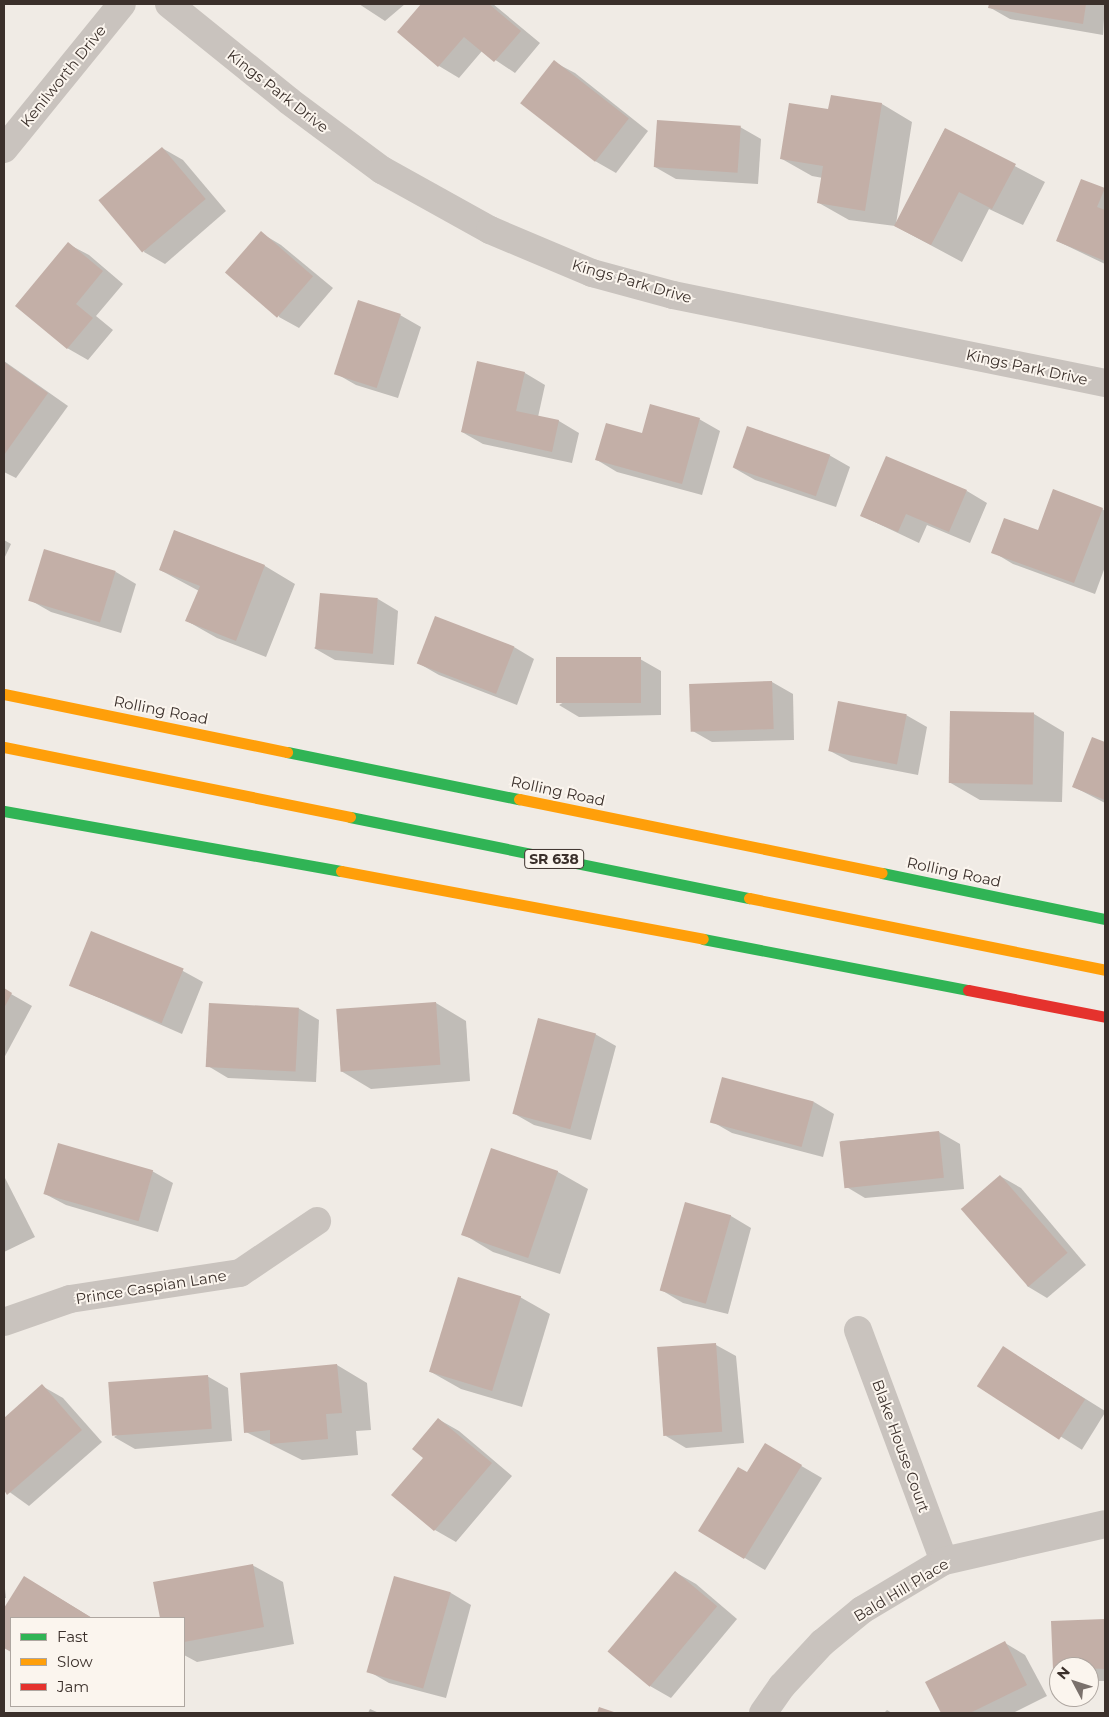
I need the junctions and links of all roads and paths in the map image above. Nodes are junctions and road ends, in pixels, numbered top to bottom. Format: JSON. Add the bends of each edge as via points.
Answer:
{"nodes":[{"id":1,"x":122,"y":4,"type":"edge"},
{"id":2,"x":169,"y":4,"type":"edge"},
{"id":3,"x":4,"y":149,"type":"edge"},
{"id":4,"x":1105,"y":383,"type":"edge"},
{"id":5,"x":4,"y":694,"type":"edge"},
{"id":6,"x":4,"y":747,"type":"edge"},
{"id":7,"x":4,"y":811,"type":"edge"},
{"id":8,"x":1105,"y":919,"type":"edge"},
{"id":9,"x":1105,"y":970,"type":"edge"},
{"id":10,"x":1105,"y":1017,"type":"edge"},
{"id":11,"x":317,"y":1221,"type":"dead end"},
{"id":12,"x":4,"y":1322,"type":"edge"},
{"id":13,"x":858,"y":1330,"type":"dead end"},
{"id":14,"x":1105,"y":1524,"type":"edge"},
{"id":15,"x":944,"y":1561,"type":"junction"},
{"id":16,"x":763,"y":1713,"type":"edge"}],
"edges":[{"from":1,"to":3,"type":"street","name":"Kenilworth Drive"},
{"from":2,"to":4,"type":"street","name":"Kings Park Drive","via":[[289,101],[382,170],[490,230],[592,273],[673,295]]},
{"from":5,"to":8,"type":"main road","name":"Rolling Road"},
{"from":6,"to":9,"type":"main road","number":"SR 638"},
{"from":7,"to":10,"type":"main road","via":[[540,907]]},
{"from":11,"to":12,"type":"street","name":"Prince Caspian Lane","via":[[240,1273],[70,1299]]},
{"from":13,"to":15,"type":"street","name":"Blake House Court"},
{"from":14,"to":15,"type":"street","name":"Bald Hill Place"},
{"from":15,"to":16,"type":"street","name":"Bald Hill Place","via":[[862,1610],[822,1643],[782,1686]]}]}
